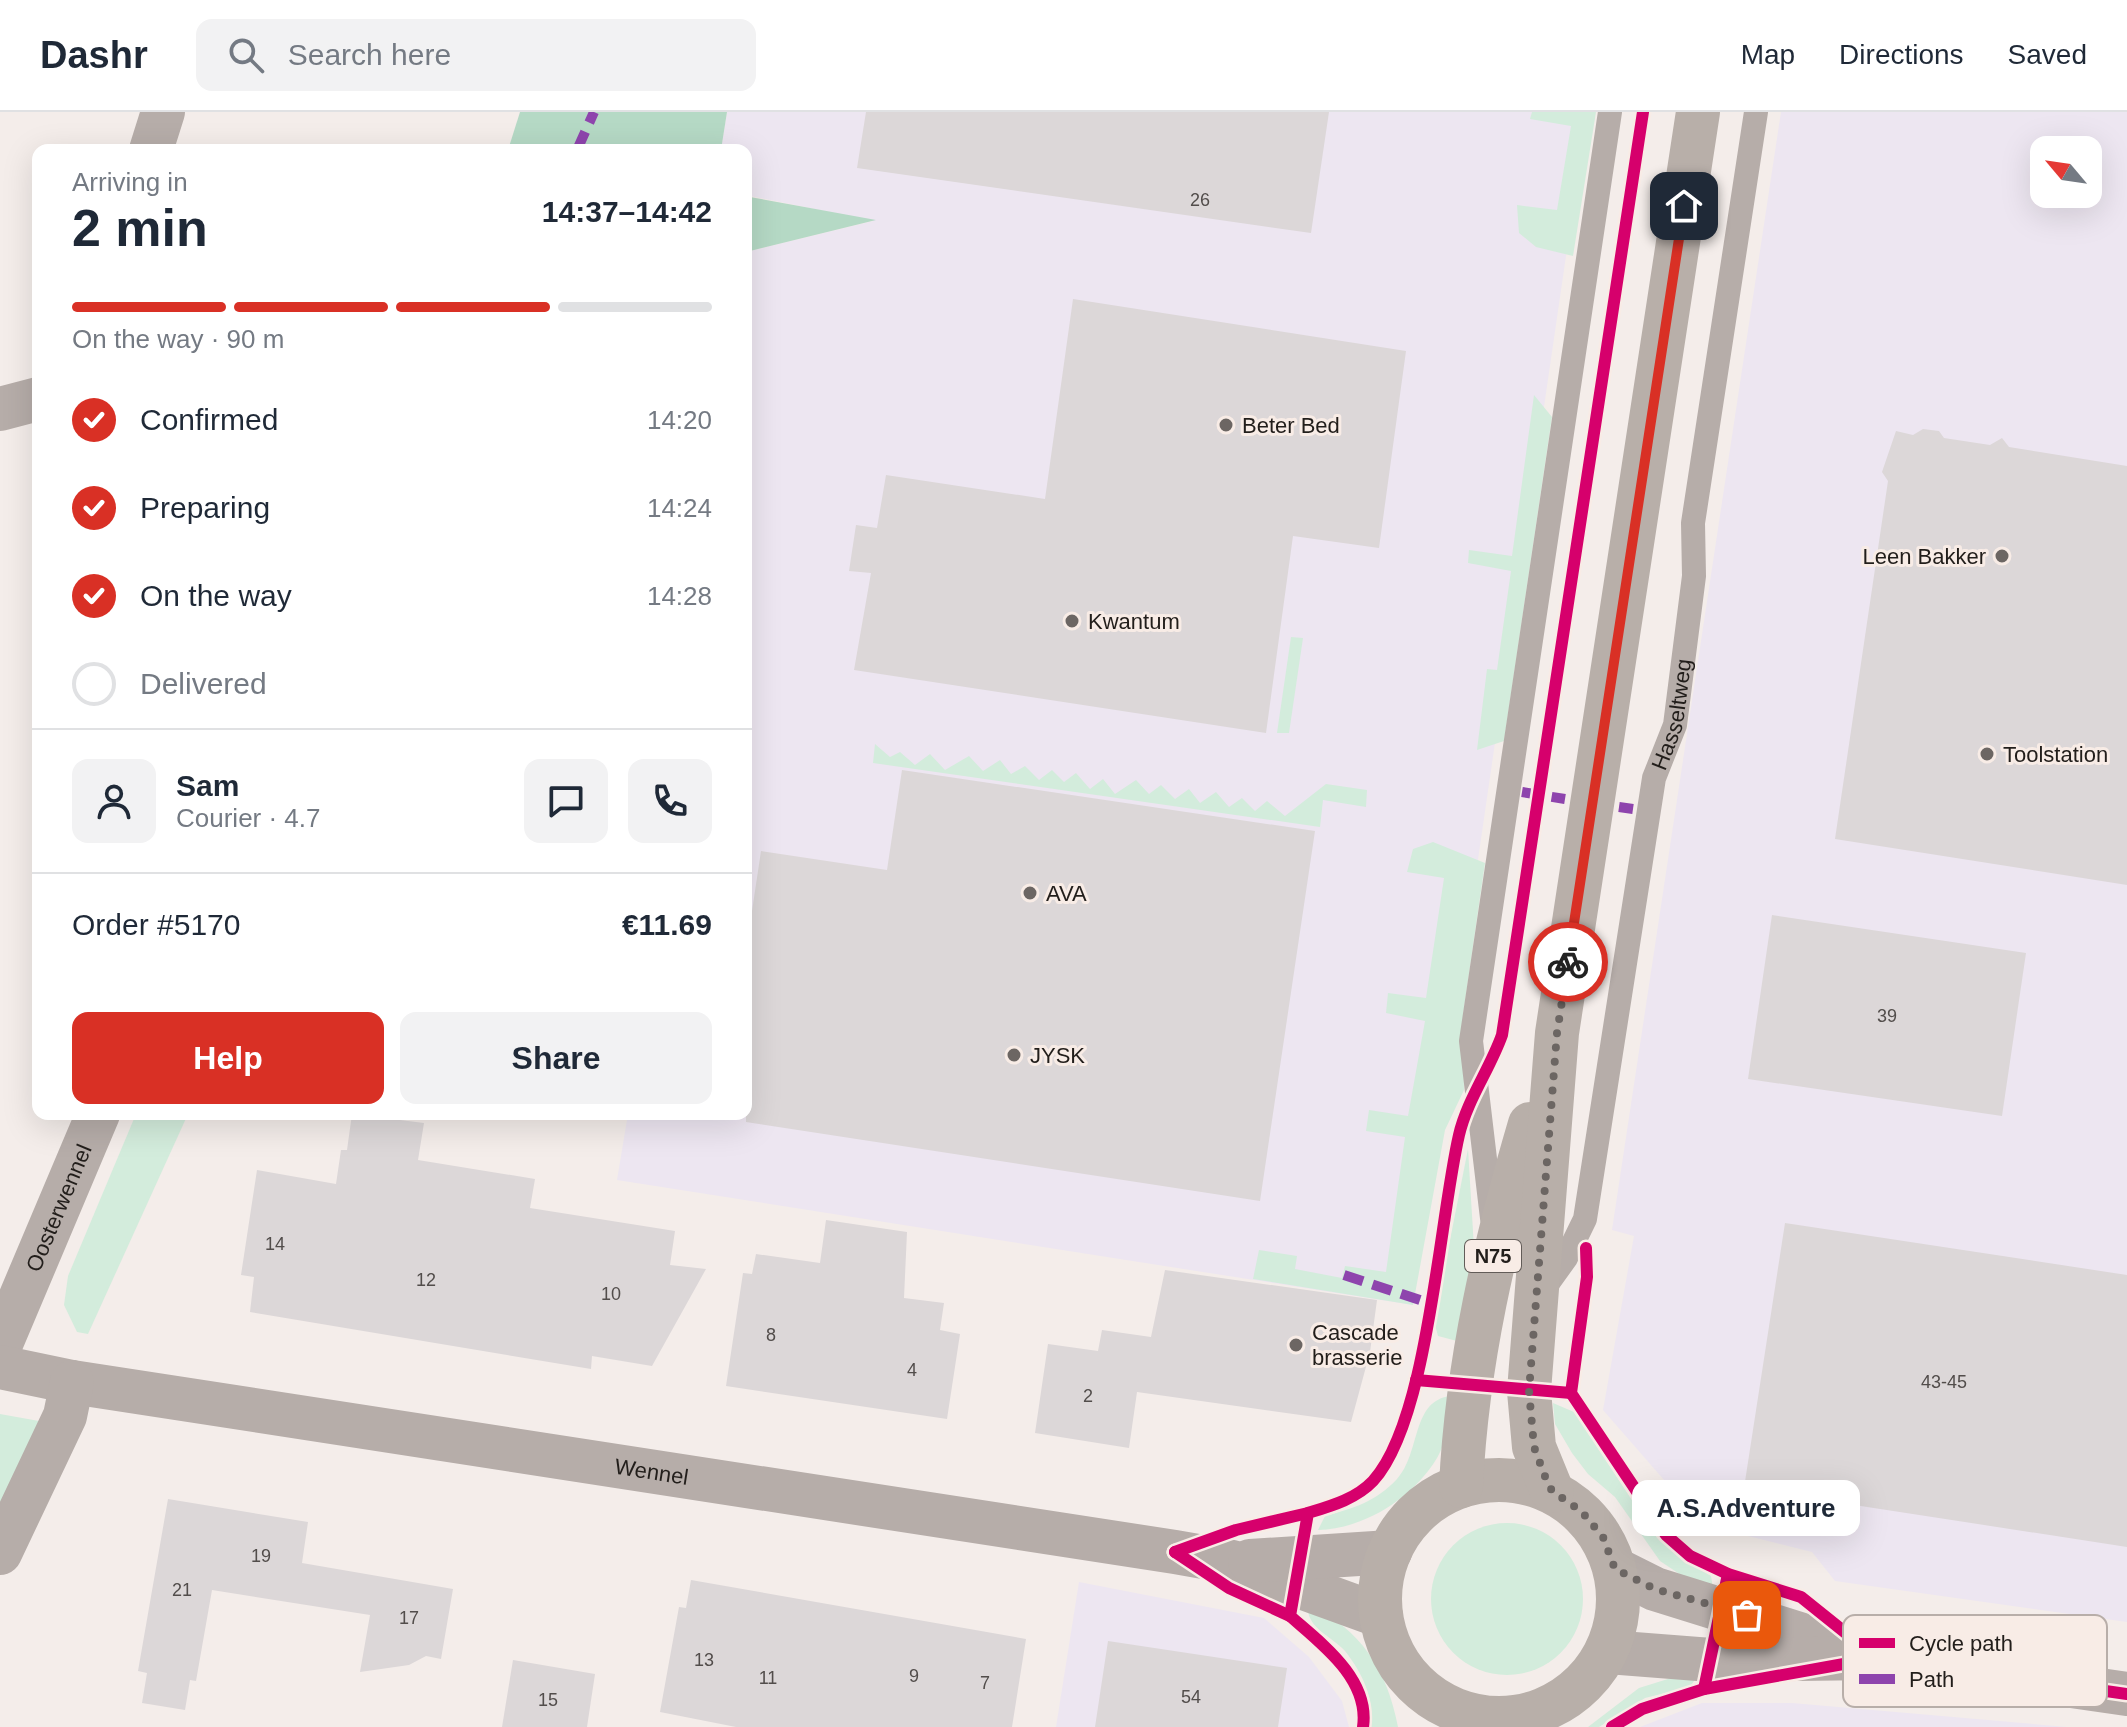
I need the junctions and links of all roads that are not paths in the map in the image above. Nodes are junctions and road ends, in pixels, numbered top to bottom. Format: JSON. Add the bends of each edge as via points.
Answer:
{"nodes":[{"id":1,"x":163,"y":112,"type":"edge"},
{"id":2,"x":1610,"y":112,"type":"edge"},
{"id":3,"x":1698,"y":112,"type":"edge"},
{"id":4,"x":1756,"y":112,"type":"edge"},
{"id":5,"x":153,"y":144,"type":"edge"},
{"id":6,"x":32,"y":401,"type":"edge"},
{"id":7,"x":0,"y":409,"type":"edge"},
{"id":8,"x":1557,"y":1033,"type":"junction"},
{"id":9,"x":95,"y":1120,"type":"edge"},
{"id":10,"x":1495,"y":1247,"type":"junction"},
{"id":11,"x":1536,"y":1300,"type":"junction"},
{"id":12,"x":0,"y":1346,"type":"edge"},
{"id":13,"x":0,"y":1367,"type":"edge"},
{"id":14,"x":72,"y":1382,"type":"junction"},
{"id":15,"x":1461,"y":1486,"type":"junction"},
{"id":16,"x":1552,"y":1491,"type":"junction"},
{"id":17,"x":1390,"y":1552,"type":"junction"},
{"id":18,"x":0,"y":1553,"type":"edge"},
{"id":19,"x":1232,"y":1562,"type":"junction"},
{"id":20,"x":1615,"y":1569,"type":"junction"},
{"id":21,"x":1381,"y":1616,"type":"junction"},
{"id":22,"x":1843,"y":1647,"type":"edge"},
{"id":23,"x":1608,"y":1652,"type":"junction"},
{"id":24,"x":1843,"y":1658,"type":"edge"},
{"id":25,"x":2107,"y":1691,"type":"edge"},
{"id":26,"x":2127,"y":1694,"type":"edge"},
{"id":27,"x":1428,"y":1712,"type":"edge"},
{"id":28,"x":1511,"y":1723,"type":"edge"}],
"edges":[{"from":1,"to":5,"type":"street"},
{"from":2,"to":10,"type":"lane","via":[[1471,1041]]},
{"from":3,"to":8,"type":"main road","number":"N75"},
{"from":4,"to":11,"type":"lane","name":"Hasseltweg","via":[[1693,523],[1694,576],[1675,725],[1654,778],[1585,1219]]},
{"from":6,"to":7,"type":"street"},
{"from":8,"to":10,"type":"main road","number":"N75"},
{"from":8,"to":11,"type":"main road","number":"N75"},
{"from":9,"to":12,"type":"street","name":"Oosterwennel"},
{"from":10,"to":15,"type":"main road","number":"N75","via":[[1473,1370]]},
{"from":11,"to":16,"type":"main road","number":"N75","via":[[1529,1391],[1534,1447]]},
{"from":13,"to":14,"type":"street","name":"Wennel"},
{"from":14,"to":18,"type":"street","via":[[65,1416]]},
{"from":14,"to":19,"type":"street","name":"Wennel"},
{"from":15,"to":16,"type":"main road","via":[[1507,1480]]},
{"from":15,"to":17,"type":"main road","via":[[1432,1501],[1407,1523]]},
{"from":16,"to":20,"type":"main road","via":[[1581,1511],[1603,1537]]},
{"from":17,"to":19,"type":"street","name":"Wennel"},
{"from":17,"to":21,"type":"main road","via":[[1379,1583]]},
{"from":19,"to":21,"type":"street","name":"Wennel"},
{"from":20,"to":22,"type":"street","via":[[1655,1589]]},
{"from":20,"to":23,"type":"main road","via":[[1619,1611]]},
{"from":21,"to":27,"type":"main road","via":[[1390,1647]]},
{"from":23,"to":24,"type":"street","via":[[1711,1660]]},
{"from":23,"to":28,"type":"main road","via":[[1584,1684],[1552,1707]]},
{"from":25,"to":26,"type":"street"},
{"from":27,"to":28,"type":"main road","via":[[1456,1711]]}]}
